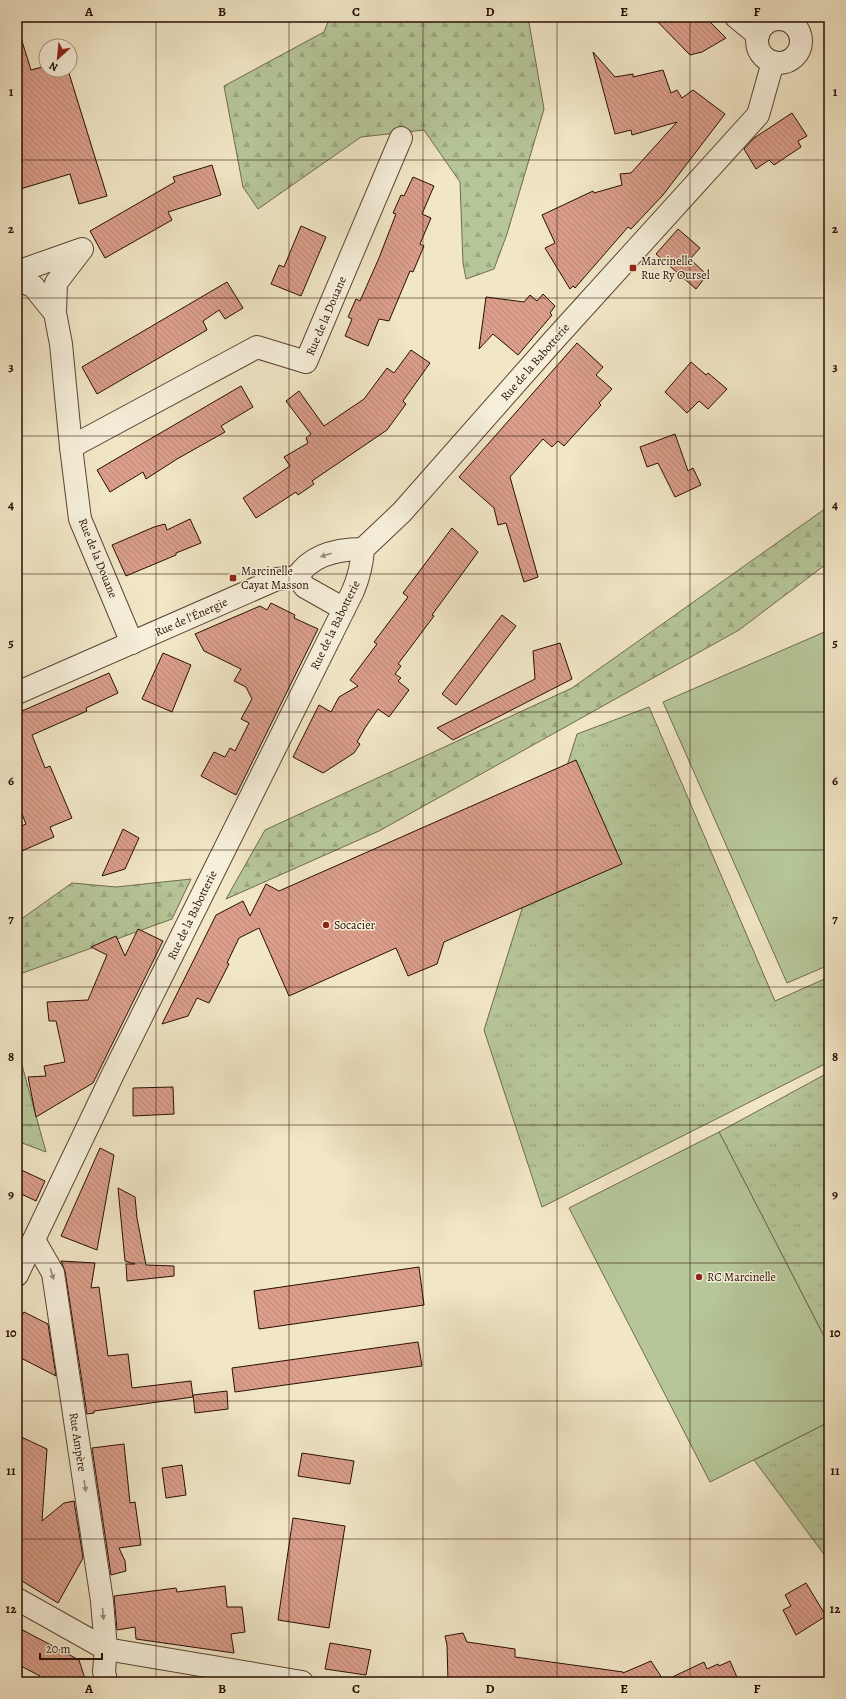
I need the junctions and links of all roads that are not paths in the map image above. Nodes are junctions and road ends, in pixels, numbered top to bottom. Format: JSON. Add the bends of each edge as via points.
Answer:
{"nodes":[{"id":1,"x":736,"y":17,"type":"edge"},
{"id":2,"x":803,"y":22,"type":"edge"},
{"id":3,"x":758,"y":35,"type":"junction"},
{"id":4,"x":773,"y":62,"type":"junction"},
{"id":5,"x":401,"y":138,"type":"dead end"},
{"id":6,"x":17,"y":272,"type":"edge"},
{"id":7,"x":17,"y":280,"type":"edge"},
{"id":8,"x":55,"y":313,"type":"junction"},
{"id":9,"x":71,"y":447,"type":"junction"},
{"id":10,"x":363,"y":549,"type":"junction"},
{"id":11,"x":297,"y":577,"type":"junction"},
{"id":12,"x":344,"y":609,"type":"junction"},
{"id":13,"x":132,"y":643,"type":"junction"},
{"id":14,"x":17,"y":693,"type":"edge"},
{"id":15,"x":34,"y":1240,"type":"junction"},
{"id":16,"x":17,"y":1275,"type":"edge"},
{"id":17,"x":17,"y":1599,"type":"edge"},
{"id":18,"x":106,"y":1648,"type":"junction"},
{"id":19,"x":106,"y":1682,"type":"edge"},
{"id":20,"x":302,"y":1682,"type":"edge"}],
"edges":[{"from":1,"to":3,"type":"street"},
{"from":2,"to":3,"type":"street","via":[[773,20],[761,28]]},
{"from":2,"to":4,"type":"street","via":[[799,51],[788,61]]},
{"from":3,"to":4,"type":"street","via":[[759,50]]},
{"from":4,"to":10,"type":"street","name":"Rue de la Babotterie","via":[[758,115],[558,335],[402,512]]},
{"from":5,"to":9,"type":"street","name":"Rue de la Douane","via":[[306,362],[257,347]]},
{"from":6,"to":8,"type":"street","name":"Rue de la Douane","via":[[82,249],[56,283]]},
{"from":7,"to":8,"type":"street","name":"Rue de la Douane","via":[[33,286]]},
{"from":8,"to":9,"type":"street","name":"Rue de la Douane","via":[[61,344]]},
{"from":9,"to":13,"type":"street","name":"Rue de la Douane","via":[[80,519]]},
{"from":10,"to":11,"type":"street","one_way":true,"via":[[336,552],[314,559]]},
{"from":10,"to":12,"type":"street","name":"Rue de la Babotterie","via":[[358,579]]},
{"from":11,"to":12,"type":"street","via":[[305,587]]},
{"from":11,"to":13,"type":"street","name":"Rue de l'Énergie","via":[[277,580]]},
{"from":12,"to":15,"type":"street","name":"Rue de la Babotterie","via":[[112,1076]]},
{"from":13,"to":14,"type":"street","name":"Rue de l'Énergie"},
{"from":15,"to":16,"type":"street","name":"Rue de la Babotterie"},
{"from":15,"to":18,"type":"street","name":"Rue Ampère","one_way":true,"via":[[53,1273],[102,1601]]},
{"from":17,"to":18,"type":"street"},
{"from":18,"to":19,"type":"street","name":"Rue Ampère"},
{"from":18,"to":20,"type":"street"}]}
